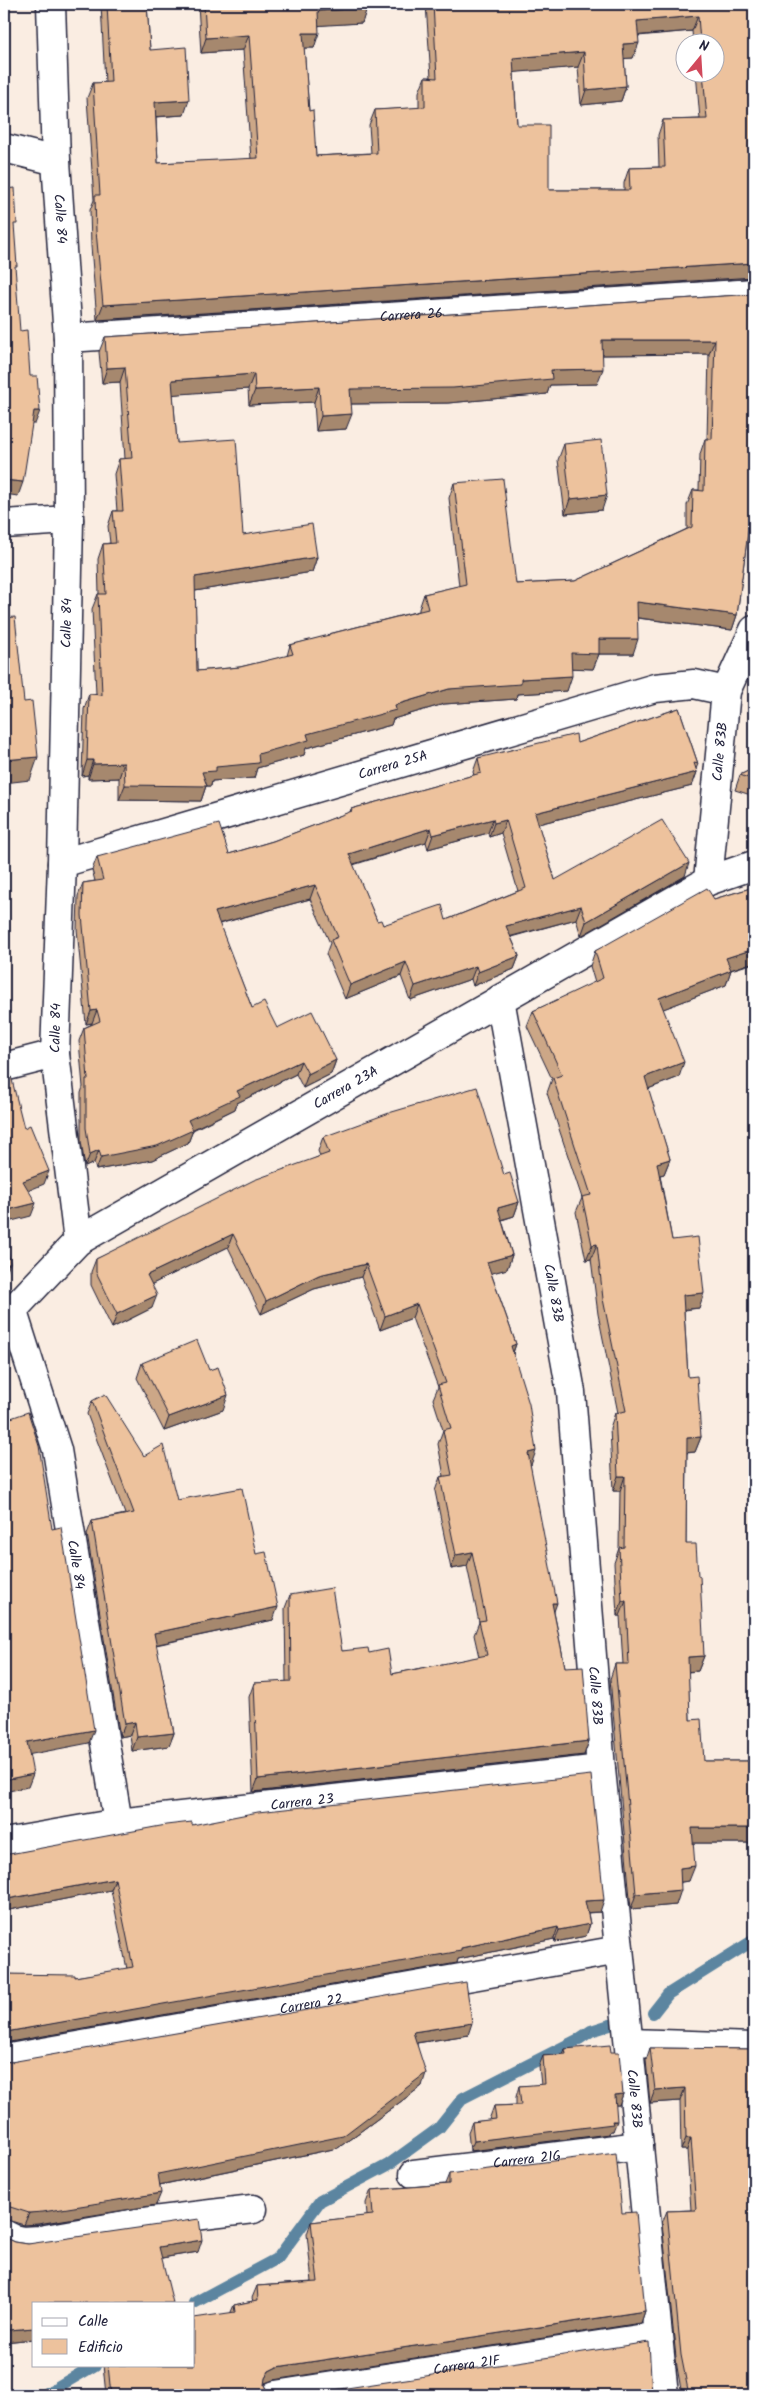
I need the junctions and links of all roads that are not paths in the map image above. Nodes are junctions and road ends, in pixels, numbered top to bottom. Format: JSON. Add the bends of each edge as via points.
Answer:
{"nodes":[{"id":1,"x":51,"y":4,"type":"edge"},
{"id":2,"x":4,"y":148,"type":"edge"},
{"id":3,"x":56,"y":161,"type":"junction"},
{"id":4,"x":754,"y":293,"type":"edge"},
{"id":5,"x":68,"y":338,"type":"junction"},
{"id":6,"x":69,"y":520,"type":"junction"},
{"id":7,"x":4,"y":524,"type":"edge"},
{"id":8,"x":754,"y":630,"type":"edge"},
{"id":9,"x":726,"y":691,"type":"junction"},
{"id":10,"x":62,"y":863,"type":"junction"},
{"id":11,"x":754,"y":865,"type":"edge"},
{"id":12,"x":708,"y":881,"type":"junction"},
{"id":13,"x":500,"y":999,"type":"junction"},
{"id":14,"x":55,"y":1054,"type":"junction"},
{"id":15,"x":4,"y":1067,"type":"edge"},
{"id":16,"x":78,"y":1241,"type":"junction"},
{"id":17,"x":8,"y":1315,"type":"edge"},
{"id":18,"x":601,"y":1769,"type":"junction"},
{"id":19,"x":118,"y":1823,"type":"junction"},
{"id":20,"x":4,"y":1844,"type":"edge"},
{"id":21,"x":620,"y":1950,"type":"junction"},
{"id":22,"x":628,"y":2039,"type":"junction"},
{"id":23,"x":754,"y":2047,"type":"edge"},
{"id":24,"x":4,"y":2059,"type":"edge"},
{"id":25,"x":639,"y":2146,"type":"junction"},
{"id":26,"x":414,"y":2174,"type":"dead end"},
{"id":27,"x":252,"y":2209,"type":"dead end"},
{"id":28,"x":4,"y":2234,"type":"edge"},
{"id":29,"x":658,"y":2336,"type":"junction"},
{"id":30,"x":275,"y":2395,"type":"edge"},
{"id":31,"x":664,"y":2395,"type":"edge"}],
"edges":[{"from":1,"to":3,"type":"street","name":"Calle 84"},
{"from":2,"to":3,"type":"street"},
{"from":3,"to":5,"type":"street","name":"Calle 84"},
{"from":4,"to":5,"type":"street","name":"Carrera 26"},
{"from":5,"to":6,"type":"street","name":"Calle 84"},
{"from":6,"to":7,"type":"street"},
{"from":6,"to":10,"type":"street","name":"Calle 84"},
{"from":8,"to":9,"type":"street","name":"Calle 83B"},
{"from":9,"to":10,"type":"street","name":"Carrera 25A","via":[[694,684],[655,688]]},
{"from":9,"to":12,"type":"street","name":"Calle 83B"},
{"from":10,"to":14,"type":"street","name":"Calle 84"},
{"from":11,"to":12,"type":"street","name":"Carrera 23A"},
{"from":12,"to":13,"type":"street","name":"Carrera 23A"},
{"from":13,"to":16,"type":"street","name":"Carrera 23A"},
{"from":13,"to":18,"type":"street","name":"Calle 83B","via":[[571,1392]]},
{"from":14,"to":15,"type":"street"},
{"from":14,"to":16,"type":"street","name":"Calle 84"},
{"from":16,"to":17,"type":"street","name":"Carrera 23A"},
{"from":17,"to":19,"type":"street","name":"Calle 84","via":[[57,1450]]},
{"from":18,"to":19,"type":"street","name":"Carrera 23"},
{"from":18,"to":21,"type":"street","name":"Calle 83B"},
{"from":19,"to":20,"type":"street","name":"Carrera 23"},
{"from":21,"to":22,"type":"street","name":"Calle 83B"},
{"from":21,"to":24,"type":"street","name":"Carrera 22"},
{"from":22,"to":23,"type":"street"},
{"from":22,"to":25,"type":"street","name":"Calle 83B"},
{"from":25,"to":26,"type":"street","name":"Carrera 21G"},
{"from":25,"to":29,"type":"street","name":"Calle 83B"},
{"from":27,"to":28,"type":"street","via":[[40,2240],[23,2241]]},
{"from":29,"to":30,"type":"street","name":"Carrera 21F"},
{"from":29,"to":31,"type":"street","name":"Calle 83B"}]}
